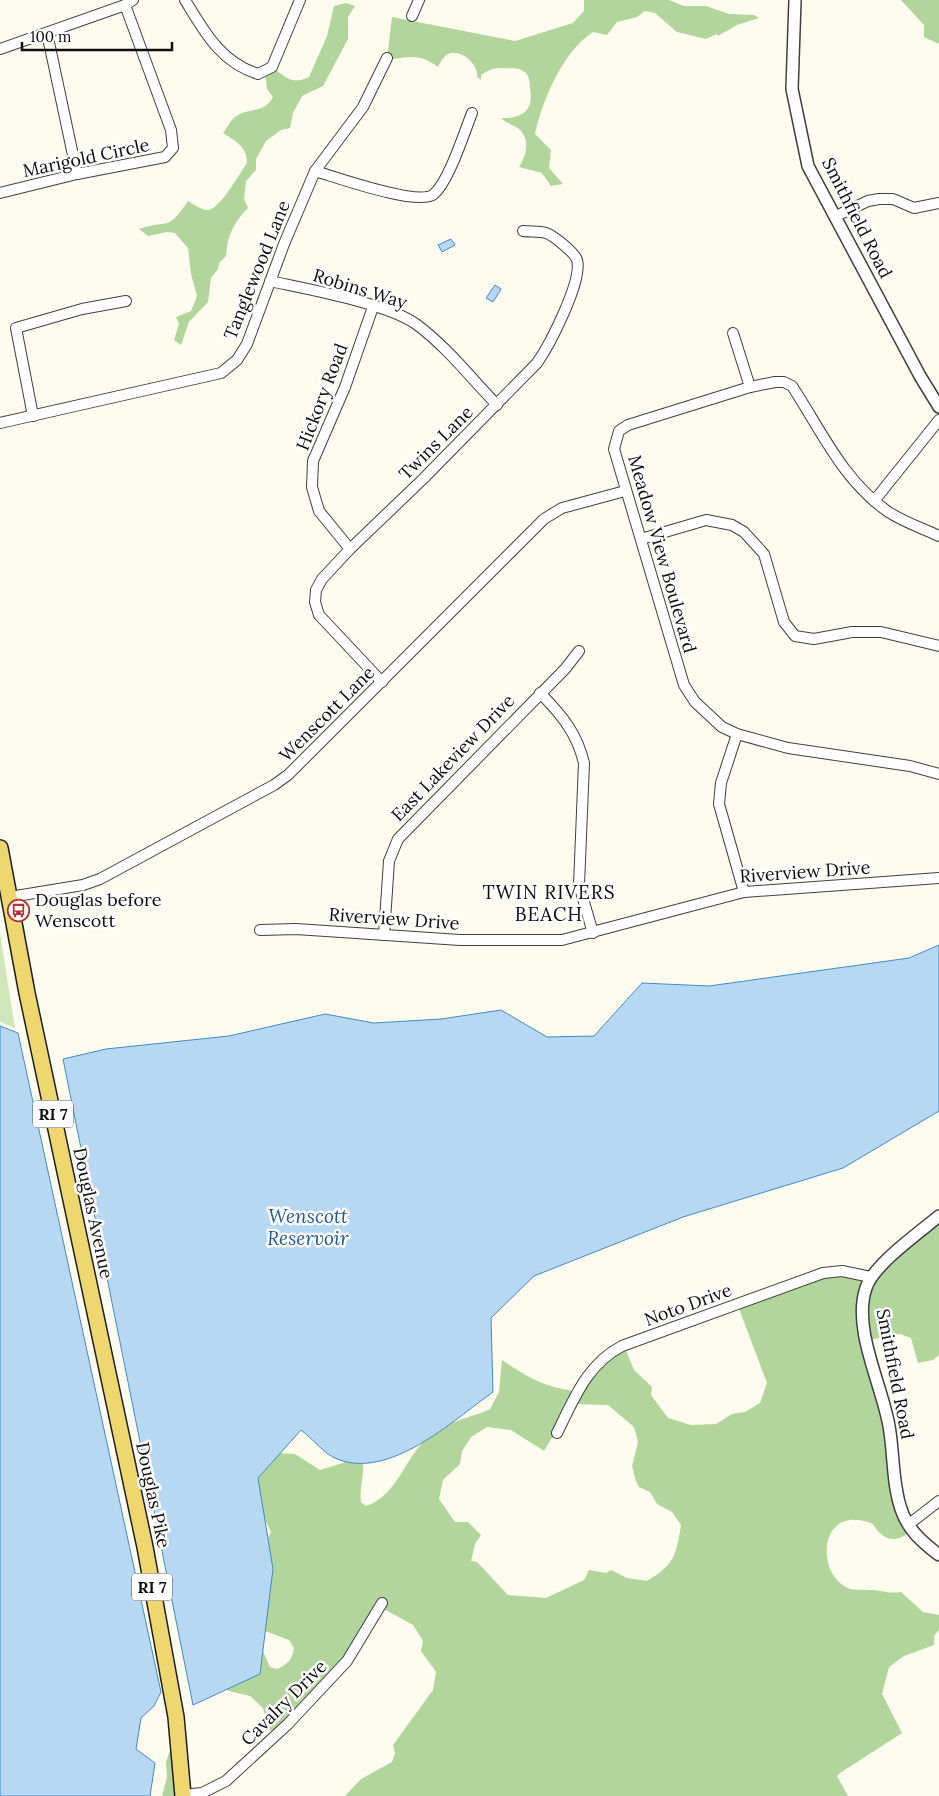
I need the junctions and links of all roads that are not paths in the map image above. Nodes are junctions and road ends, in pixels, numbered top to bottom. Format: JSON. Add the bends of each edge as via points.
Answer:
{"nodes":[{"id":1,"x":185,"y":0,"type":"edge"},
{"id":2,"x":300,"y":0,"type":"edge"},
{"id":3,"x":419,"y":0,"type":"edge"},
{"id":4,"x":795,"y":0,"type":"edge"},
{"id":5,"x":129,"y":2,"type":"edge"},
{"id":6,"x":412,"y":16,"type":"dead end"},
{"id":7,"x":47,"y":33,"type":"junction"},
{"id":8,"x":0,"y":49,"type":"edge"},
{"id":9,"x":387,"y":58,"type":"dead end"},
{"id":10,"x":472,"y":114,"type":"dead end"},
{"id":11,"x":315,"y":171,"type":"junction"},
{"id":12,"x":77,"y":174,"type":"junction"},
{"id":13,"x":0,"y":193,"type":"edge"},
{"id":14,"x":939,"y":203,"type":"edge"},
{"id":15,"x":836,"y":216,"type":"junction"},
{"id":16,"x":522,"y":231,"type":"dead end"},
{"id":17,"x":270,"y":281,"type":"junction"},
{"id":18,"x":126,"y":301,"type":"dead end"},
{"id":19,"x":373,"y":307,"type":"junction"},
{"id":20,"x":733,"y":334,"type":"dead end"},
{"id":21,"x":750,"y":387,"type":"junction"},
{"id":22,"x":497,"y":405,"type":"junction"},
{"id":23,"x":939,"y":407,"type":"edge"},
{"id":24,"x":33,"y":416,"type":"junction"},
{"id":25,"x":939,"y":420,"type":"edge"},
{"id":26,"x":0,"y":423,"type":"edge"},
{"id":27,"x":625,"y":491,"type":"junction"},
{"id":28,"x":874,"y":501,"type":"junction"},
{"id":29,"x":939,"y":536,"type":"edge"},
{"id":30,"x":641,"y":539,"type":"junction"},
{"id":31,"x":350,"y":549,"type":"junction"},
{"id":32,"x":939,"y":646,"type":"edge"},
{"id":33,"x":578,"y":651,"type":"dead end"},
{"id":34,"x":382,"y":682,"type":"junction"},
{"id":35,"x":540,"y":693,"type":"junction"},
{"id":36,"x":737,"y":734,"type":"junction"},
{"id":37,"x":939,"y":774,"type":"edge"},
{"id":38,"x":0,"y":848,"type":"edge"},
{"id":39,"x":939,"y":878,"type":"edge"},
{"id":40,"x":744,"y":892,"type":"junction"},
{"id":41,"x":10,"y":897,"type":"junction"},
{"id":42,"x":260,"y":930,"type":"dead end"},
{"id":43,"x":593,"y":933,"type":"junction"},
{"id":44,"x":384,"y":935,"type":"junction"},
{"id":45,"x":939,"y":1216,"type":"edge"},
{"id":46,"x":871,"y":1277,"type":"junction"},
{"id":47,"x":109,"y":1379,"type":"joint"},
{"id":48,"x":557,"y":1433,"type":"dead end"},
{"id":49,"x":939,"y":1501,"type":"edge"},
{"id":50,"x":908,"y":1525,"type":"junction"},
{"id":51,"x":939,"y":1555,"type":"edge"},
{"id":52,"x":382,"y":1603,"type":"dead end"},
{"id":53,"x":183,"y":1795,"type":"edge"}],
"edges":[{"from":1,"to":2,"type":"street","via":[[222,54],[258,74],[272,67]]},
{"from":3,"to":6,"type":"street"},
{"from":4,"to":15,"type":"street","name":"Smithfield Road","via":[[792,89],[808,166]]},
{"from":5,"to":7,"type":"street"},
{"from":5,"to":12,"type":"street","name":"Marigold Circle","via":[[171,130],[173,148],[165,157]]},
{"from":7,"to":8,"type":"street"},
{"from":7,"to":12,"type":"street"},
{"from":9,"to":11,"type":"street","name":"Tanglewood Lane","via":[[363,107]]},
{"from":10,"to":11,"type":"street","via":[[447,174],[439,189],[428,198],[399,195]]},
{"from":11,"to":17,"type":"street","name":"Tanglewood Lane"},
{"from":12,"to":13,"type":"street","name":"Marigold Circle"},
{"from":14,"to":15,"type":"street","via":[[914,208],[893,199],[879,199]]},
{"from":15,"to":23,"type":"street","name":"Smithfield Road"},
{"from":16,"to":22,"type":"street","name":"Twins Lane","via":[[547,234],[574,254],[578,262],[577,273],[551,343],[537,364]]},
{"from":17,"to":19,"type":"street","name":"Robins Way"},
{"from":17,"to":24,"type":"street","name":"Tanglewood Lane","via":[[246,344],[230,368],[221,373]]},
{"from":18,"to":24,"type":"street","via":[[82,309],[16,328]]},
{"from":19,"to":22,"type":"street","name":"Robins Way","via":[[415,324]]},
{"from":19,"to":31,"type":"street","name":"Hickory Road","via":[[345,387],[313,461],[312,487],[318,511]]},
{"from":20,"to":21,"type":"street"},
{"from":21,"to":27,"type":"street","name":"Meadow View Boulevard","via":[[622,427],[614,449]]},
{"from":21,"to":28,"type":"street","name":"Meadow View Boulevard","via":[[775,382],[792,386],[824,441],[847,473]]},
{"from":22,"to":31,"type":"street","name":"Twins Lane"},
{"from":24,"to":26,"type":"street","name":"Tanglewood Lane"},
{"from":25,"to":28,"type":"street"},
{"from":27,"to":30,"type":"street","name":"Meadow View Boulevard"},
{"from":27,"to":34,"type":"street","name":"Wenscott Lane","via":[[562,508],[544,519]]},
{"from":28,"to":29,"type":"street","name":"Meadow View Boulevard","via":[[899,518]]},
{"from":30,"to":32,"type":"street","via":[[706,520],[732,525],[744,532],[764,554],[784,622],[795,636],[814,639],[852,632],[881,632]]},
{"from":30,"to":36,"type":"street","name":"Meadow View Boulevard","via":[[684,685],[706,714]]},
{"from":31,"to":34,"type":"street","name":"Twins Lane","via":[[322,579],[316,590],[315,602],[319,615]]},
{"from":33,"to":35,"type":"street","name":"East Lakeview Drive"},
{"from":34,"to":41,"type":"street","name":"Wenscott Lane","via":[[274,785],[100,879],[83,885]]},
{"from":35,"to":43,"type":"street","via":[[570,726],[581,748],[584,763],[579,885]]},
{"from":35,"to":44,"type":"street","name":"East Lakeview Drive","via":[[398,839],[388,861]]},
{"from":36,"to":37,"type":"street","name":"Meadow View Boulevard","via":[[788,748],[910,766]]},
{"from":36,"to":40,"type":"street","via":[[721,783],[719,804]]},
{"from":38,"to":41,"type":"main road","name":"Douglas Avenue","number":"RI 7"},
{"from":39,"to":40,"type":"street","name":"Riverview Drive"},
{"from":40,"to":43,"type":"street","name":"Riverview Drive"},
{"from":41,"to":47,"type":"main road","name":"Douglas Avenue","number":"RI 7","via":[[26,993]]},
{"from":42,"to":44,"type":"street","name":"Riverview Drive"},
{"from":43,"to":44,"type":"street","name":"Riverview Drive","via":[[562,940],[530,941]]},
{"from":45,"to":46,"type":"street"},
{"from":46,"to":48,"type":"street","name":"Noto Drive","via":[[842,1271],[823,1272],[608,1353],[586,1378]]},
{"from":46,"to":50,"type":"street","name":"Smithfield Road","via":[[863,1305],[864,1326],[889,1425],[898,1499]]},
{"from":47,"to":53,"type":"main road","name":"Douglas Pike","number":"RI 7","via":[[145,1547],[176,1717]]},
{"from":49,"to":50,"type":"street"},
{"from":50,"to":51,"type":"street","name":"Smithfield Road"},
{"from":52,"to":53,"type":"street","name":"Cavalry Drive","via":[[347,1661],[295,1718],[226,1782],[202,1794]]}]}
